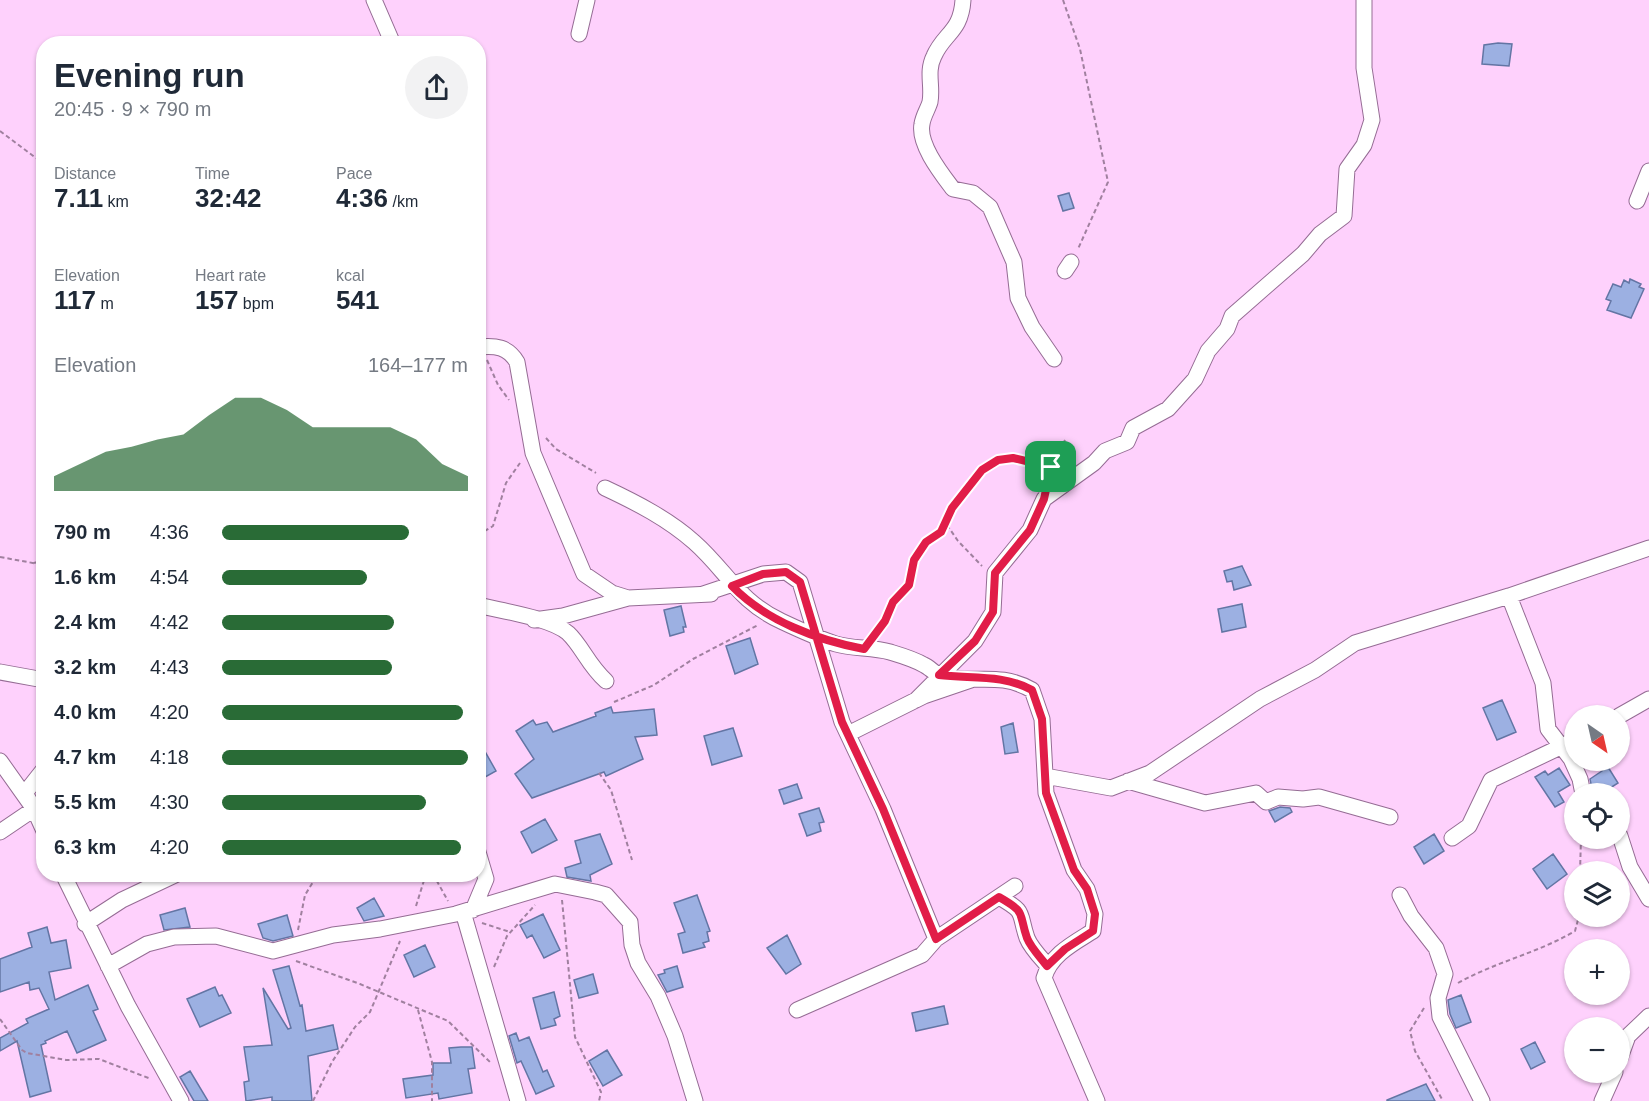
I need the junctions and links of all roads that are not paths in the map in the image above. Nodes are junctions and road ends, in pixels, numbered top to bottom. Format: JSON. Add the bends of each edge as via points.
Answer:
{"nodes":[{"id":1,"x":374,"y":0,"type":"edge"},
{"id":2,"x":587,"y":0,"type":"edge"},
{"id":3,"x":963,"y":0,"type":"edge"},
{"id":4,"x":1364,"y":0,"type":"edge"},
{"id":5,"x":579,"y":34,"type":"dead end"},
{"id":6,"x":390,"y":36,"type":"edge"},
{"id":7,"x":1649,"y":171,"type":"edge"},
{"id":8,"x":1637,"y":201,"type":"dead end"},
{"id":9,"x":486,"y":347,"type":"edge"},
{"id":10,"x":1054,"y":359,"type":"dead end"},
{"id":11,"x":605,"y":488,"type":"dead end"},
{"id":12,"x":1649,"y":548,"type":"edge"},
{"id":13,"x":732,"y":586,"type":"junction"},
{"id":14,"x":704,"y":594,"type":"junction"},
{"id":15,"x":1509,"y":596,"type":"junction"},
{"id":16,"x":744,"y":597,"type":"junction"},
{"id":17,"x":628,"y":598,"type":"junction"},
{"id":18,"x":486,"y":607,"type":"edge"},
{"id":19,"x":534,"y":620,"type":"junction"},
{"id":20,"x":814,"y":635,"type":"junction"},
{"id":21,"x":0,"y":672,"type":"edge"},
{"id":22,"x":939,"y":675,"type":"junction"},
{"id":23,"x":36,"y":679,"type":"edge"},
{"id":24,"x":977,"y":679,"type":"junction"},
{"id":25,"x":606,"y":681,"type":"dead end"},
{"id":26,"x":1649,"y":699,"type":"edge"},
{"id":27,"x":916,"y":700,"type":"junction"},
{"id":28,"x":1630,"y":710,"type":"edge"},
{"id":29,"x":848,"y":734,"type":"junction"},
{"id":30,"x":1564,"y":740,"type":"edge"},
{"id":31,"x":1564,"y":745,"type":"edge"},
{"id":32,"x":0,"y":760,"type":"edge"},
{"id":33,"x":1045,"y":777,"type":"junction"},
{"id":34,"x":36,"y":779,"type":"edge"},
{"id":35,"x":1128,"y":781,"type":"junction"},
{"id":36,"x":34,"y":809,"type":"junction"},
{"id":37,"x":36,"y":813,"type":"edge"},
{"id":38,"x":1390,"y":817,"type":"dead end"},
{"id":39,"x":0,"y":832,"type":"edge"},
{"id":40,"x":1452,"y":838,"type":"dead end"},
{"id":41,"x":1624,"y":849,"type":"edge"},
{"id":42,"x":67,"y":882,"type":"edge"},
{"id":43,"x":160,"y":882,"type":"edge"},
{"id":44,"x":484,"y":882,"type":"edge"},
{"id":45,"x":1015,"y":886,"type":"dead end"},
{"id":46,"x":1400,"y":895,"type":"dead end"},
{"id":47,"x":999,"y":897,"type":"junction"},
{"id":48,"x":1649,"y":898,"type":"edge"},
{"id":49,"x":466,"y":914,"type":"junction"},
{"id":50,"x":86,"y":924,"type":"junction"},
{"id":51,"x":936,"y":939,"type":"junction"},
{"id":52,"x":108,"y":966,"type":"junction"},
{"id":53,"x":1047,"y":966,"type":"junction"},
{"id":54,"x":796,"y":1010,"type":"dead end"},
{"id":55,"x":1649,"y":1016,"type":"edge"},
{"id":56,"x":1630,"y":1034,"type":"edge"},
{"id":57,"x":1610,"y":1083,"type":"edge"},
{"id":58,"x":177,"y":1094,"type":"edge"},
{"id":59,"x":518,"y":1101,"type":"edge"},
{"id":60,"x":695,"y":1101,"type":"edge"},
{"id":61,"x":1097,"y":1101,"type":"edge"},
{"id":62,"x":1482,"y":1101,"type":"edge"},
{"id":63,"x":1602,"y":1101,"type":"edge"}],
"edges":[{"from":1,"to":6,"type":"street"},
{"from":2,"to":5,"type":"street"},
{"from":3,"to":10,"type":"street","via":[[962,14],[934,54],[928,73],[930,101],[921,126],[931,160],[953,189],[973,193],[990,207],[1014,262],[1018,298]]},
{"from":4,"to":22,"type":"street","via":[[1364,68],[1372,120],[1364,145],[1347,169],[1344,216],[1232,316],[1227,330],[1208,351],[1195,380],[1168,409],[1133,428],[1127,442],[1105,452],[1044,499],[1024,539],[995,573],[993,612],[975,641]]},
{"from":7,"to":8,"type":"street"},
{"from":9,"to":17,"type":"street","via":[[510,351],[517,362],[533,453],[584,574],[612,593]]},
{"from":11,"to":13,"type":"street","via":[[678,529]]},
{"from":12,"to":15,"type":"street"},
{"from":13,"to":14,"type":"street"},
{"from":13,"to":16,"type":"street"},
{"from":13,"to":20,"type":"street","via":[[763,574],[786,572],[800,582]]},
{"from":14,"to":16,"type":"street"},
{"from":14,"to":17,"type":"street"},
{"from":15,"to":30,"type":"street","via":[[1543,683],[1548,729]]},
{"from":15,"to":35,"type":"street","via":[[1355,643],[1260,699],[1150,773]]},
{"from":16,"to":20,"type":"street","via":[[774,617]]},
{"from":17,"to":19,"type":"street"},
{"from":18,"to":19,"type":"street"},
{"from":19,"to":25,"type":"street","via":[[567,631],[592,669]]},
{"from":20,"to":22,"type":"street","via":[[835,644],[888,652],[922,664]]},
{"from":20,"to":29,"type":"street"},
{"from":21,"to":23,"type":"street"},
{"from":22,"to":24,"type":"street"},
{"from":22,"to":27,"type":"street"},
{"from":24,"to":27,"type":"street"},
{"from":24,"to":33,"type":"street","via":[[1017,681],[1032,690],[1042,719]]},
{"from":26,"to":28,"type":"street"},
{"from":27,"to":29,"type":"street"},
{"from":29,"to":51,"type":"street"},
{"from":31,"to":40,"type":"street","via":[[1491,780],[1468,826]]},
{"from":32,"to":36,"type":"street"},
{"from":33,"to":35,"type":"street","via":[[1111,788]]},
{"from":33,"to":53,"type":"street","via":[[1049,803],[1095,914],[1093,931]]},
{"from":34,"to":36,"type":"street","via":[[25,792]]},
{"from":35,"to":38,"type":"street","via":[[1205,803],[1256,793],[1266,802],[1278,797],[1318,797]]},
{"from":36,"to":37,"type":"street"},
{"from":36,"to":39,"type":"street"},
{"from":41,"to":48,"type":"street"},
{"from":42,"to":50,"type":"street"},
{"from":43,"to":50,"type":"street","via":[[122,900]]},
{"from":44,"to":49,"type":"street"},
{"from":45,"to":47,"type":"street"},
{"from":46,"to":62,"type":"street","via":[[1436,948],[1445,974],[1438,998],[1443,1025]]},
{"from":47,"to":51,"type":"street"},
{"from":47,"to":53,"type":"street","via":[[1023,915],[1028,940]]},
{"from":49,"to":52,"type":"street","via":[[333,934],[273,951],[216,936],[174,937],[147,944]]},
{"from":49,"to":59,"type":"street"},
{"from":49,"to":60,"type":"street","via":[[561,885],[606,895],[630,922],[638,963],[675,1036]]},
{"from":50,"to":52,"type":"street"},
{"from":51,"to":54,"type":"street","via":[[922,955]]},
{"from":52,"to":58,"type":"street"},
{"from":53,"to":61,"type":"street","via":[[1044,978]]},
{"from":55,"to":56,"type":"street"},
{"from":57,"to":63,"type":"street"}]}
